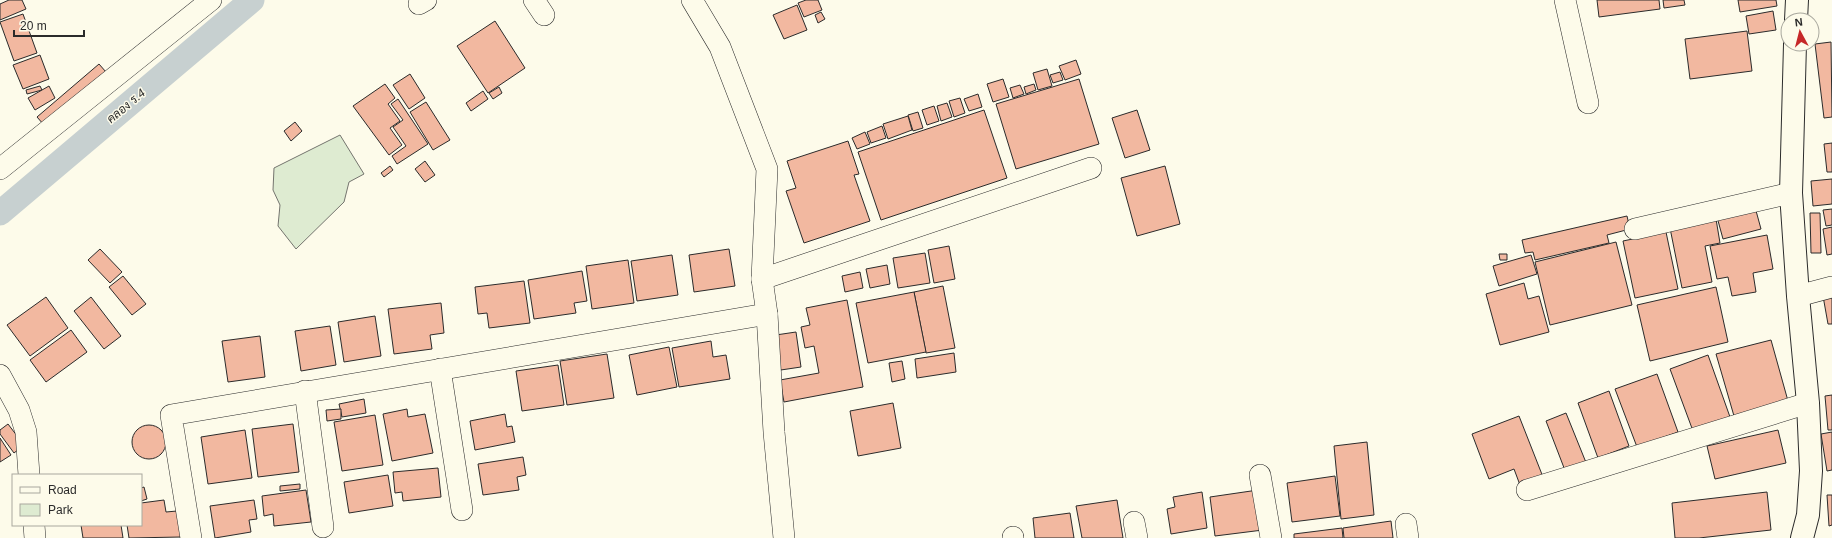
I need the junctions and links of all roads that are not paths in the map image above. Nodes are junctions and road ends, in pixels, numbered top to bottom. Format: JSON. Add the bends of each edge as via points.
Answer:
{"nodes":[{"id":1,"x":212,"y":0,"type":"edge"},
{"id":2,"x":692,"y":0,"type":"edge"},
{"id":3,"x":1565,"y":0,"type":"edge"},
{"id":4,"x":1797,"y":0,"type":"edge"},
{"id":5,"x":1796,"y":12,"type":"edge"},
{"id":6,"x":1796,"y":52,"type":"edge"},
{"id":7,"x":1588,"y":103,"type":"dead end"},
{"id":8,"x":1091,"y":168,"type":"dead end"},
{"id":9,"x":0,"y":170,"type":"edge"},
{"id":10,"x":1791,"y":193,"type":"junction"},
{"id":11,"x":1635,"y":229,"type":"dead end"},
{"id":12,"x":762,"y":279,"type":"junction"},
{"id":13,"x":1832,"y":288,"type":"edge"},
{"id":14,"x":1798,"y":296,"type":"junction"},
{"id":15,"x":767,"y":314,"type":"junction"},
{"id":16,"x":440,"y":369,"type":"junction"},
{"id":17,"x":0,"y":375,"type":"edge"},
{"id":18,"x":305,"y":391,"type":"junction"},
{"id":19,"x":1808,"y":403,"type":"junction"},
{"id":20,"x":30,"y":474,"type":"edge"},
{"id":21,"x":1260,"y":475,"type":"dead end"},
{"id":22,"x":1527,"y":490,"type":"dead end"},
{"id":23,"x":462,"y":510,"type":"dead end"},
{"id":24,"x":34,"y":526,"type":"edge"},
{"id":25,"x":323,"y":527,"type":"dead end"},
{"id":26,"x":35,"y":538,"type":"edge"},
{"id":27,"x":191,"y":538,"type":"edge"},
{"id":28,"x":784,"y":538,"type":"edge"},
{"id":29,"x":1271,"y":538,"type":"edge"},
{"id":30,"x":1802,"y":538,"type":"edge"}],
"edges":[{"from":1,"to":9,"type":"street"},
{"from":2,"to":12,"type":"street","via":[[720,47],[767,169]]},
{"from":3,"to":7,"type":"street"},
{"from":4,"to":5,"type":"street"},
{"from":6,"to":10,"type":"street"},
{"from":8,"to":12,"type":"street"},
{"from":10,"to":11,"type":"street"},
{"from":10,"to":14,"type":"street"},
{"from":12,"to":15,"type":"street"},
{"from":13,"to":14,"type":"street"},
{"from":14,"to":19,"type":"street"},
{"from":15,"to":16,"type":"street"},
{"from":15,"to":28,"type":"street"},
{"from":16,"to":18,"type":"street"},
{"from":16,"to":23,"type":"street"},
{"from":17,"to":20,"type":"street","via":[[19,410],[26,432]]},
{"from":18,"to":25,"type":"street"},
{"from":18,"to":27,"type":"street","via":[[171,415]]},
{"from":19,"to":22,"type":"street"},
{"from":19,"to":30,"type":"street","via":[[1811,470],[1808,515]]},
{"from":21,"to":29,"type":"street"},
{"from":24,"to":26,"type":"street"}]}
